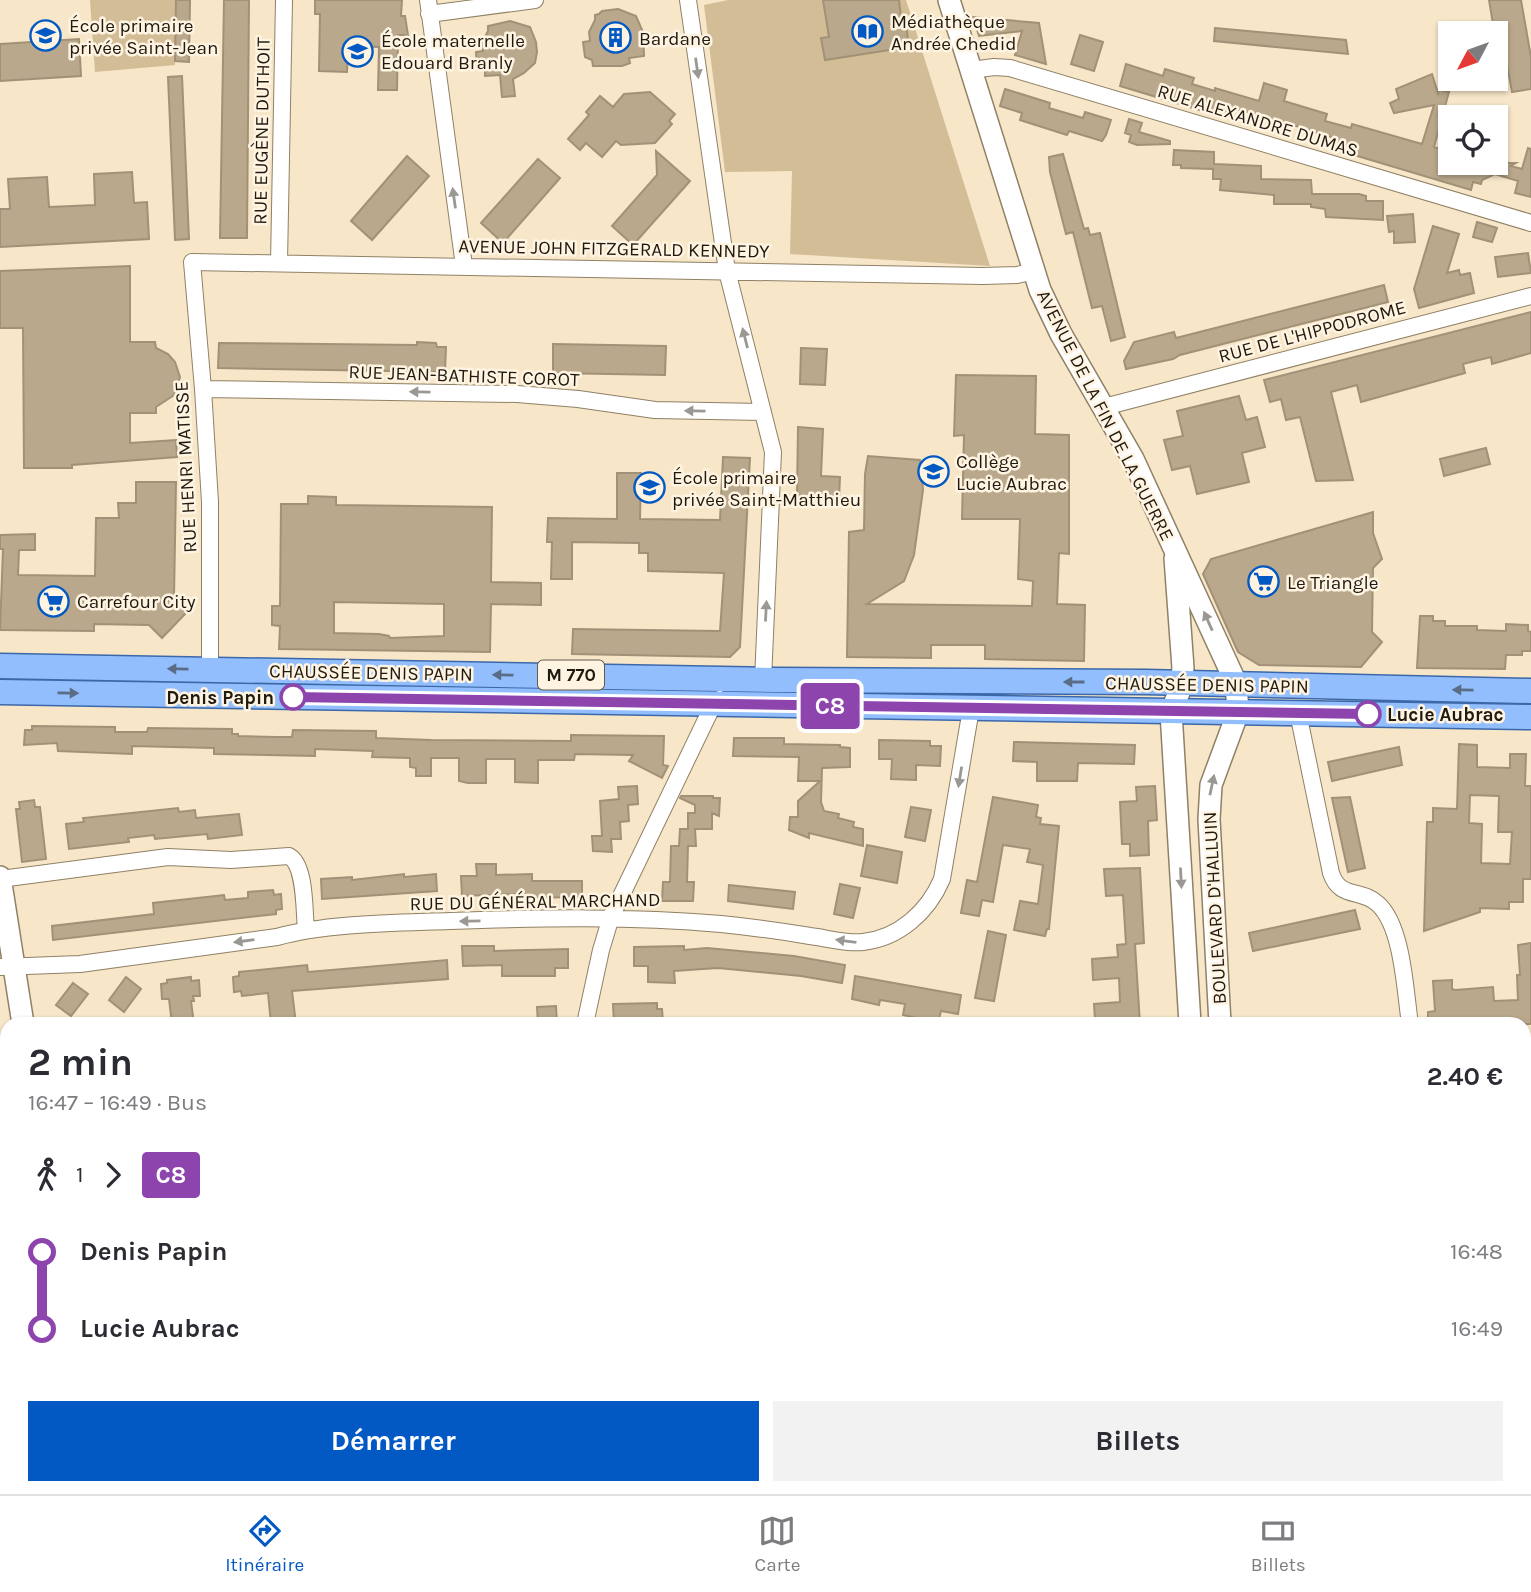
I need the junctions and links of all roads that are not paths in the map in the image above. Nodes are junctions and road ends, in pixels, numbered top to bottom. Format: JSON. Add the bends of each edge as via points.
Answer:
{"nodes":[{"id":1,"x":284,"y":0,"type":"edge"},
{"id":2,"x":536,"y":0,"type":"edge"},
{"id":3,"x":688,"y":0,"type":"edge"},
{"id":4,"x":950,"y":0,"type":"edge"},
{"id":5,"x":429,"y":7,"type":"edge"},
{"id":6,"x":971,"y":71,"type":"junction"},
{"id":7,"x":1531,"y":223,"type":"edge"},
{"id":8,"x":192,"y":262,"type":"joint"},
{"id":9,"x":279,"y":263,"type":"junction"},
{"id":10,"x":464,"y":266,"type":"junction"},
{"id":11,"x":727,"y":271,"type":"junction"},
{"id":12,"x":1034,"y":271,"type":"junction"},
{"id":13,"x":1531,"y":296,"type":"edge"},
{"id":14,"x":203,"y":389,"type":"junction"},
{"id":15,"x":1104,"y":407,"type":"junction"},
{"id":16,"x":763,"y":412,"type":"junction"},
{"id":17,"x":1174,"y":549,"type":"junction"},
{"id":18,"x":0,"y":666,"type":"edge"},
{"id":19,"x":210,"y":670,"type":"junction"},
{"id":20,"x":752,"y":679,"type":"junction"},
{"id":21,"x":883,"y":681,"type":"junction"},
{"id":22,"x":1182,"y":683,"type":"junction"},
{"id":23,"x":1236,"y":683,"type":"junction"},
{"id":24,"x":1531,"y":691,"type":"edge"},
{"id":25,"x":0,"y":692,"type":"edge"},
{"id":26,"x":580,"y":701,"type":"junction"},
{"id":27,"x":713,"y":703,"type":"junction"},
{"id":28,"x":971,"y":709,"type":"junction"},
{"id":29,"x":1171,"y":712,"type":"junction"},
{"id":30,"x":1238,"y":712,"type":"junction"},
{"id":31,"x":1298,"y":713,"type":"junction"},
{"id":32,"x":1531,"y":717,"type":"edge"},
{"id":33,"x":0,"y":878,"type":"edge"},
{"id":34,"x":611,"y":917,"type":"junction"},
{"id":35,"x":306,"y":930,"type":"junction"},
{"id":36,"x":7,"y":967,"type":"edge"},
{"id":37,"x":21,"y":1017,"type":"edge"},
{"id":38,"x":586,"y":1017,"type":"edge"},
{"id":39,"x":1191,"y":1017,"type":"edge"},
{"id":40,"x":1220,"y":1017,"type":"edge"},
{"id":41,"x":1409,"y":1017,"type":"edge"}],
"edges":[{"from":1,"to":9,"type":"street","name":"RUE EUGÈNE DUTHOIT"},
{"from":2,"to":5,"type":"street"},
{"from":3,"to":11,"type":"street","one_way":true},
{"from":4,"to":6,"type":"main road","name":"AVENUE DE LA FIN DE LA GUERRE"},
{"from":10,"to":5,"type":"street","one_way":true},
{"from":6,"to":7,"type":"street","name":"RUE ALEXANDRE DUMAS","via":[[1010,68]]},
{"from":6,"to":12,"type":"main road","name":"AVENUE DE LA FIN DE LA GUERRE"},
{"from":8,"to":9,"type":"street","name":"AVENUE JOHN FITZGERALD KENNEDY"},
{"from":8,"to":14,"type":"street","name":"RUE HENRI MATISSE"},
{"from":9,"to":10,"type":"street","name":"AVENUE JOHN FITZGERALD KENNEDY"},
{"from":10,"to":11,"type":"street","name":"AVENUE JOHN FITZGERALD KENNEDY"},
{"from":11,"to":12,"type":"street","name":"AVENUE JOHN FITZGERALD KENNEDY","via":[[983,276]]},
{"from":16,"to":11,"type":"street","one_way":true},
{"from":12,"to":15,"type":"main road","name":"AVENUE DE LA FIN DE LA GUERRE","via":[[1061,334]]},
{"from":13,"to":15,"type":"street","name":"RUE DE L'HIPPODROME"},
{"from":16,"to":14,"type":"street","name":"RUE JEAN-BATHISTE COROT","one_way":true,"via":[[655,410],[533,394]]},
{"from":14,"to":19,"type":"street","name":"RUE HENRI MATISSE","via":[[210,502]]},
{"from":15,"to":17,"type":"main road","name":"AVENUE DE LA FIN DE LA GUERRE"},
{"from":20,"to":16,"type":"street","one_way":true,"via":[[764,649],[773,462]]},
{"from":17,"to":22,"type":"main road","name":"AVENUE DE LA FIN DE LA GUERRE"},
{"from":23,"to":17,"type":"main road","name":"AVENUE DE LA FIN DE LA GUERRE","one_way":true},
{"from":19,"to":18,"type":"main road","name":"CHAUSSÉE DENIS PAPIN","number":"M 770","one_way":true},
{"from":20,"to":19,"type":"main road","name":"CHAUSSÉE DENIS PAPIN","number":"M 770","one_way":true},
{"from":20,"to":21,"type":"main road","name":"CHAUSSÉE DENIS PAPIN","number":"M 770"},
{"from":20,"to":26,"type":"street","name":"CHAUSSÉE DENIS PAPIN","via":[[709,694],[625,693]]},
{"from":22,"to":21,"type":"main road","name":"CHAUSSÉE DENIS PAPIN","number":"M 770","one_way":true},
{"from":21,"to":27,"type":"street","name":"CHAUSSÉE DENIS PAPIN","via":[[829,690],[744,690]]},
{"from":22,"to":23,"type":"main road","name":"CHAUSSÉE DENIS PAPIN","number":"M 770"},
{"from":22,"to":29,"type":"main road","name":"AVENUE DE LA FIN DE LA GUERRE"},
{"from":24,"to":23,"type":"main road","name":"CHAUSSÉE DENIS PAPIN","number":"M 770","one_way":true},
{"from":23,"to":30,"type":"main road"},
{"from":25,"to":26,"type":"main road","name":"CHAUSSÉE DENIS PAPIN","number":"M 770","one_way":true},
{"from":26,"to":27,"type":"main road","name":"CHAUSSÉE DENIS PAPIN","number":"M 770"},
{"from":27,"to":28,"type":"main road","name":"CHAUSSÉE DENIS PAPIN","number":"M 770"},
{"from":27,"to":34,"type":"street"},
{"from":28,"to":29,"type":"main road","name":"CHAUSSÉE DENIS PAPIN","number":"M 770"},
{"from":28,"to":34,"type":"street","name":"RUE DU GÉNÉRAL MARCHAND","one_way":true,"via":[[942,880],[925,908],[903,928],[861,942],[739,926]]},
{"from":29,"to":30,"type":"main road","name":"CHAUSSÉE DENIS PAPIN","number":"M 770"},
{"from":29,"to":39,"type":"main road","name":"BOULEVARD D'HALLUIN","one_way":true},
{"from":30,"to":31,"type":"main road","name":"CHAUSSÉE DENIS PAPIN","number":"M 770"},
{"from":40,"to":30,"type":"main road","name":"BOULEVARD D'HALLUIN","one_way":true,"via":[[1210,799],[1215,772]]},
{"from":31,"to":32,"type":"main road","name":"CHAUSSÉE DENIS PAPIN","number":"M 770"},
{"from":31,"to":41,"type":"street","via":[[1334,883],[1370,898],[1387,914]]},
{"from":33,"to":35,"type":"street","via":[[168,857],[231,860],[289,856],[300,871]]},
{"from":33,"to":36,"type":"main road"},
{"from":34,"to":35,"type":"street","name":"RUE DU GÉNÉRAL MARCHAND","one_way":true},
{"from":34,"to":38,"type":"street"},
{"from":35,"to":36,"type":"street","name":"RUE DU GÉNÉRAL MARCHAND","one_way":true,"via":[[80,964]]},
{"from":36,"to":37,"type":"main road"}]}
